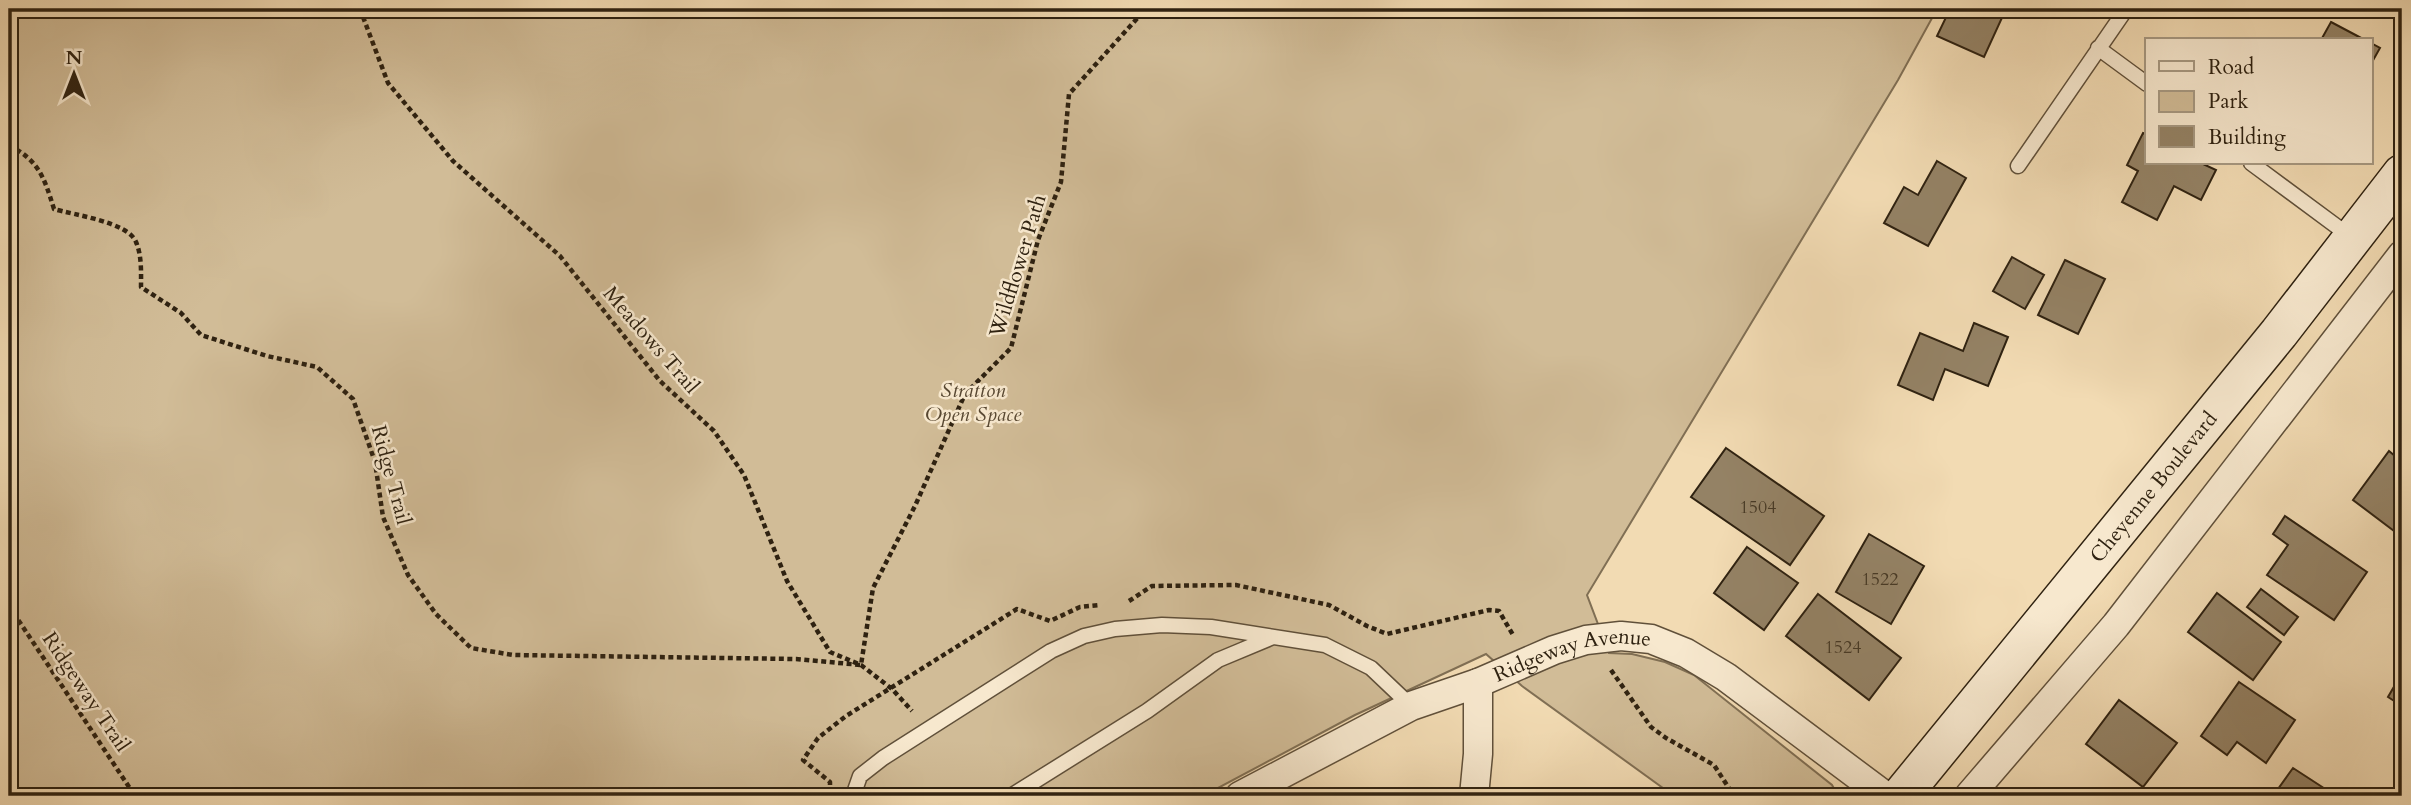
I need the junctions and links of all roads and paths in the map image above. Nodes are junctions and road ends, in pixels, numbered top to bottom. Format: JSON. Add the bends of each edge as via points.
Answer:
{"nodes":[{"id":1,"x":359,"y":9,"type":"edge"},
{"id":2,"x":1163,"y":9,"type":"edge"},
{"id":3,"x":2124,"y":9,"type":"edge"},
{"id":4,"x":2098,"y":48,"type":"junction"},
{"id":5,"x":2145,"y":83,"type":"edge"},
{"id":6,"x":9,"y":145,"type":"edge"},
{"id":7,"x":2253,"y":164,"type":"edge"},
{"id":8,"x":2018,"y":166,"type":"dead end"},
{"id":9,"x":2402,"y":174,"type":"edge"},
{"id":10,"x":2353,"y":238,"type":"junction"},
{"id":11,"x":2402,"y":255,"type":"edge"},
{"id":12,"x":9,"y":606,"type":"edge"},
{"id":13,"x":1274,"y":637,"type":"junction"},
{"id":14,"x":861,"y":665,"type":"junction"},
{"id":15,"x":1608,"y":668,"type":"dead end"},
{"id":16,"x":1478,"y":683,"type":"junction"},
{"id":17,"x":1411,"y":706,"type":"junction"},
{"id":18,"x":924,"y":733,"type":"junction"},
{"id":19,"x":135,"y":796,"type":"edge"},
{"id":20,"x":853,"y":796,"type":"edge"},
{"id":21,"x":1012,"y":796,"type":"edge"},
{"id":22,"x":1240,"y":796,"type":"edge"},
{"id":23,"x":1474,"y":796,"type":"edge"},
{"id":24,"x":1734,"y":796,"type":"edge"},
{"id":25,"x":1885,"y":796,"type":"edge"},
{"id":26,"x":1901,"y":796,"type":"edge"},
{"id":27,"x":1969,"y":796,"type":"edge"}],
"edges":[{"from":1,"to":14,"type":"path","name":"Meadows Trail","via":[[388,83],[453,160],[560,256],[660,381],[714,431],[744,475],[788,581],[830,652]]},
{"from":2,"to":14,"type":"path","name":"Wildflower Path","via":[[1142,13],[1069,94],[1061,183],[1038,240],[1011,348],[965,394],[873,588]]},
{"from":3,"to":4,"type":"lane"},
{"from":4,"to":5,"type":"lane"},
{"from":4,"to":8,"type":"lane"},
{"from":6,"to":14,"type":"path","name":"Ridge Trail","via":[[32,159],[54,209],[119,226],[136,240],[141,287],[181,313],[201,335],[317,367],[352,399],[375,462],[383,517],[408,575],[436,614],[471,648],[513,655],[796,659]]},
{"from":7,"to":10,"type":"lane"},
{"from":9,"to":10,"type":"street","name":"Cheyenne Boulevard"},
{"from":10,"to":26,"type":"street","name":"Cheyenne Boulevard"},
{"from":11,"to":27,"type":"street","via":[[2116,625]]},
{"from":12,"to":19,"type":"path","name":"Ridgeway Trail"},
{"from":13,"to":17,"type":"lane","via":[[1325,645],[1371,668]]},
{"from":13,"to":18,"type":"lane","via":[[1162,625],[1084,636],[1051,651]]},
{"from":13,"to":21,"type":"lane","via":[[1218,660]]},
{"from":14,"to":18,"type":"path","name":"Meadows Trail","via":[[909,706]]},
{"from":15,"to":24,"type":"path","via":[[1651,727],[1714,765]]},
{"from":16,"to":17,"type":"street","name":"Ridgeway Avenue"},
{"from":16,"to":23,"type":"street"},
{"from":16,"to":25,"type":"street","name":"Ridgeway Avenue","via":[[1586,640],[1651,639],[1726,677]]},
{"from":17,"to":22,"type":"street","name":"Ridgeway Avenue"},
{"from":18,"to":20,"type":"lane","via":[[860,776]]}]}
